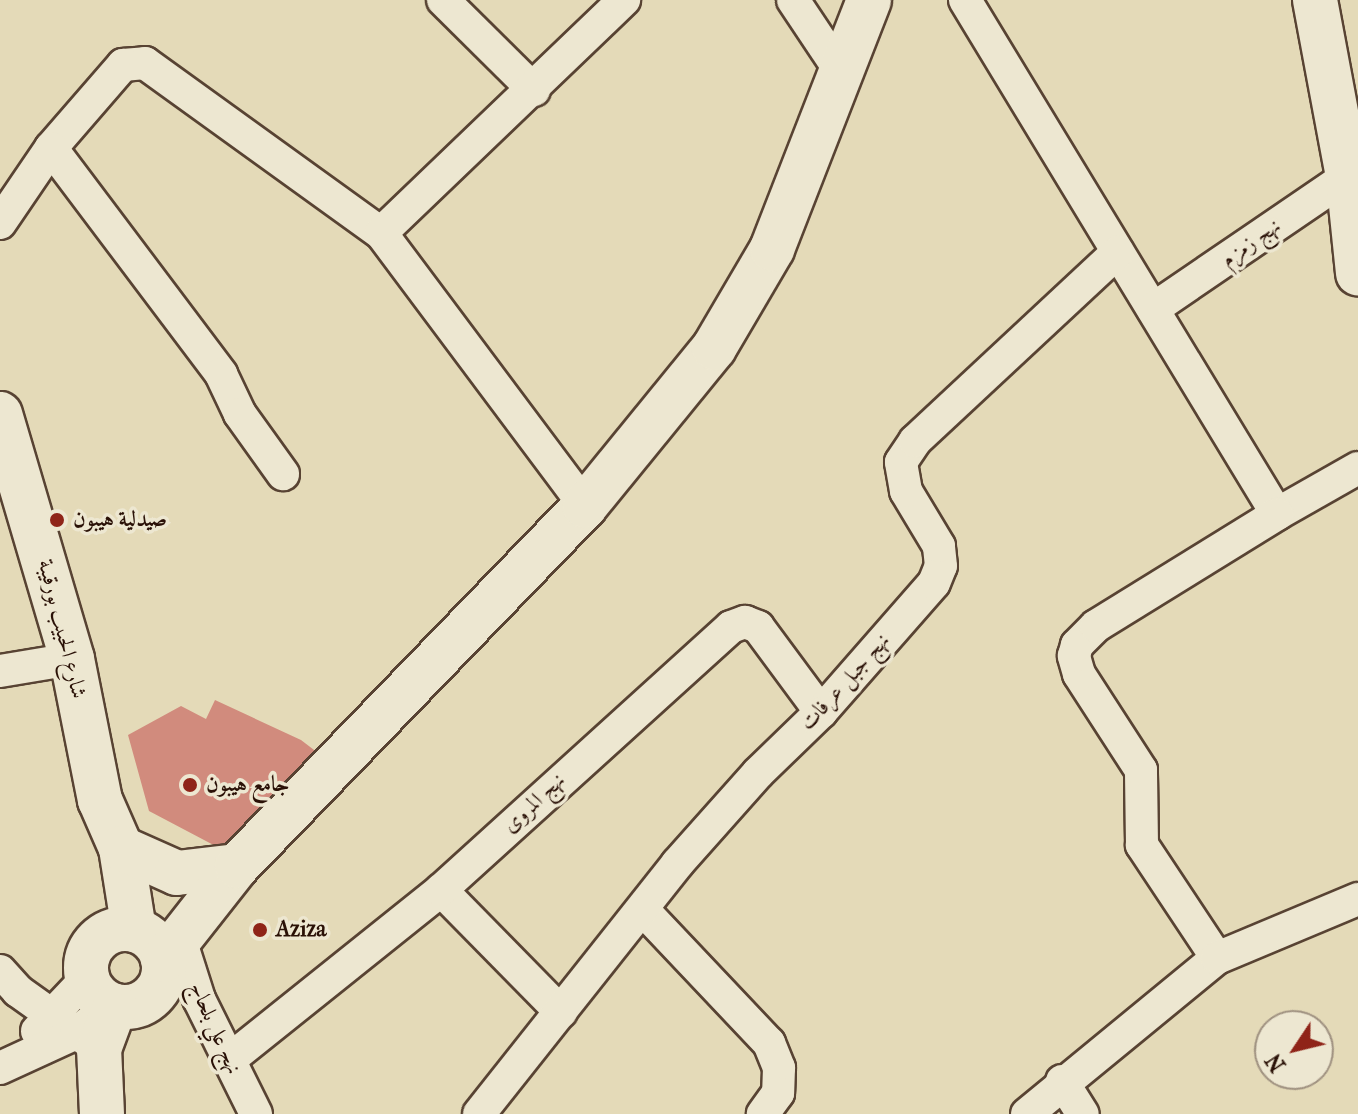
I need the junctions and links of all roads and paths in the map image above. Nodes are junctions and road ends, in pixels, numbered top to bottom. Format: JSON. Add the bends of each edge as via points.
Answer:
{"nodes":[{"id":1,"x":443,"y":0,"type":"edge"},
{"id":2,"x":624,"y":0,"type":"edge"},
{"id":3,"x":793,"y":0,"type":"edge"},
{"id":4,"x":869,"y":0,"type":"edge"},
{"id":5,"x":965,"y":0,"type":"edge"},
{"id":6,"x":1315,"y":0,"type":"edge"},
{"id":7,"x":841,"y":72,"type":"junction"},
{"id":8,"x":534,"y":90,"type":"junction"},
{"id":9,"x":1346,"y":94,"type":"edge"},
{"id":10,"x":51,"y":148,"type":"junction"},
{"id":11,"x":1348,"y":176,"type":"junction"},
{"id":12,"x":0,"y":223,"type":"edge"},
{"id":13,"x":381,"y":233,"type":"junction"},
{"id":14,"x":1118,"y":252,"type":"junction"},
{"id":15,"x":1358,"y":273,"type":"edge"},
{"id":16,"x":1153,"y":309,"type":"junction"},
{"id":17,"x":0,"y":414,"type":"edge"},
{"id":18,"x":1358,"y":468,"type":"edge"},
{"id":19,"x":283,"y":474,"type":"dead end"},
{"id":20,"x":585,"y":506,"type":"junction"},
{"id":21,"x":1277,"y":514,"type":"junction"},
{"id":22,"x":72,"y":659,"type":"junction"},
{"id":23,"x":0,"y":671,"type":"edge"},
{"id":24,"x":821,"y":712,"type":"junction"},
{"id":25,"x":100,"y":800,"type":"junction"},
{"id":26,"x":121,"y":848,"type":"junction"},
{"id":27,"x":237,"y":866,"type":"junction"},
{"id":28,"x":441,"y":890,"type":"junction"},
{"id":29,"x":1358,"y":899,"type":"edge"},
{"id":30,"x":644,"y":911,"type":"junction"},
{"id":31,"x":1217,"y":958,"type":"junction"},
{"id":32,"x":128,"y":961,"type":"junction"},
{"id":33,"x":0,"y":968,"type":"edge"},
{"id":34,"x":561,"y":1012,"type":"junction"},
{"id":35,"x":76,"y":1033,"type":"junction"},
{"id":36,"x":229,"y":1060,"type":"junction"},
{"id":37,"x":0,"y":1066,"type":"edge"},
{"id":38,"x":1062,"y":1081,"type":"junction"},
{"id":39,"x":102,"y":1114,"type":"edge"},
{"id":40,"x":256,"y":1114,"type":"edge"},
{"id":41,"x":479,"y":1114,"type":"edge"},
{"id":42,"x":763,"y":1114,"type":"edge"},
{"id":43,"x":1027,"y":1114,"type":"edge"},
{"id":44,"x":1083,"y":1114,"type":"edge"}],
"edges":[{"from":1,"to":8,"type":"street"},
{"from":2,"to":8,"type":"street"},
{"from":3,"to":7,"type":"street"},
{"from":4,"to":7,"type":"main road"},
{"from":5,"to":14,"type":"street"},
{"from":6,"to":9,"type":"main road"},
{"from":7,"to":20,"type":"main road","via":[[748,297],[714,348]]},
{"from":8,"to":13,"type":"street"},
{"from":9,"to":11,"type":"main road"},
{"from":10,"to":12,"type":"street"},
{"from":10,"to":13,"type":"street","via":[[123,65],[138,61]]},
{"from":10,"to":19,"type":"street","via":[[221,374],[240,414]]},
{"from":11,"to":15,"type":"main road"},
{"from":11,"to":16,"type":"street","name":"نهج زمزم"},
{"from":13,"to":20,"type":"street"},
{"from":14,"to":16,"type":"street"},
{"from":14,"to":24,"type":"street","name":"نهج جبل عرفات","via":[[901,462],[906,491],[939,546],[941,566],[934,583]]},
{"from":16,"to":21,"type":"street"},
{"from":17,"to":22,"type":"main road","name":"شارع الحبيب بورقيبة"},
{"from":18,"to":21,"type":"street"},
{"from":20,"to":27,"type":"main road"},
{"from":21,"to":31,"type":"street","via":[[1096,626],[1077,645],[1074,656],[1079,674],[1141,770],[1142,845]]},
{"from":22,"to":23,"type":"street"},
{"from":22,"to":25,"type":"main road","name":"شارع الحبيب بورقيبة"},
{"from":24,"to":28,"type":"street","name":"نهج المروى","via":[[758,627],[745,622],[731,627]]},
{"from":24,"to":30,"type":"street","name":"نهج جبل عرفات","via":[[677,864]]},
{"from":25,"to":26,"type":"main road","name":"شارع الحبيب بورقيبة"},
{"from":25,"to":32,"type":"main road","name":"شارع الحبيب بورقيبة"},
{"from":26,"to":27,"type":"main road","via":[[177,873]]},
{"from":26,"to":32,"type":"main road","name":"شارع الحبيب بورقيبة"},
{"from":27,"to":32,"type":"main road"},
{"from":28,"to":34,"type":"street"},
{"from":28,"to":36,"type":"street","name":"نهج المروى"},
{"from":29,"to":31,"type":"street"},
{"from":30,"to":34,"type":"street","name":"نهج جبل عرفات"},
{"from":30,"to":42,"type":"street","via":[[769,1043],[779,1068],[778,1093]]},
{"from":31,"to":38,"type":"street"},
{"from":32,"to":33,"type":"street","via":[[48,983]]},
{"from":32,"to":35,"type":"main road","name":"شارع الحبيب بورقيبة"},
{"from":32,"to":36,"type":"street","name":"نهج علي بلحاج","via":[[199,999]]},
{"from":33,"to":35,"type":"street"},
{"from":34,"to":41,"type":"street","name":"نهج جبل عرفات"},
{"from":35,"to":37,"type":"street"},
{"from":35,"to":39,"type":"main road","name":"شارع الحبيب بورقيبة"},
{"from":36,"to":40,"type":"street","name":"نهج علي بلحاج"},
{"from":38,"to":43,"type":"street"},
{"from":38,"to":44,"type":"street"}]}
